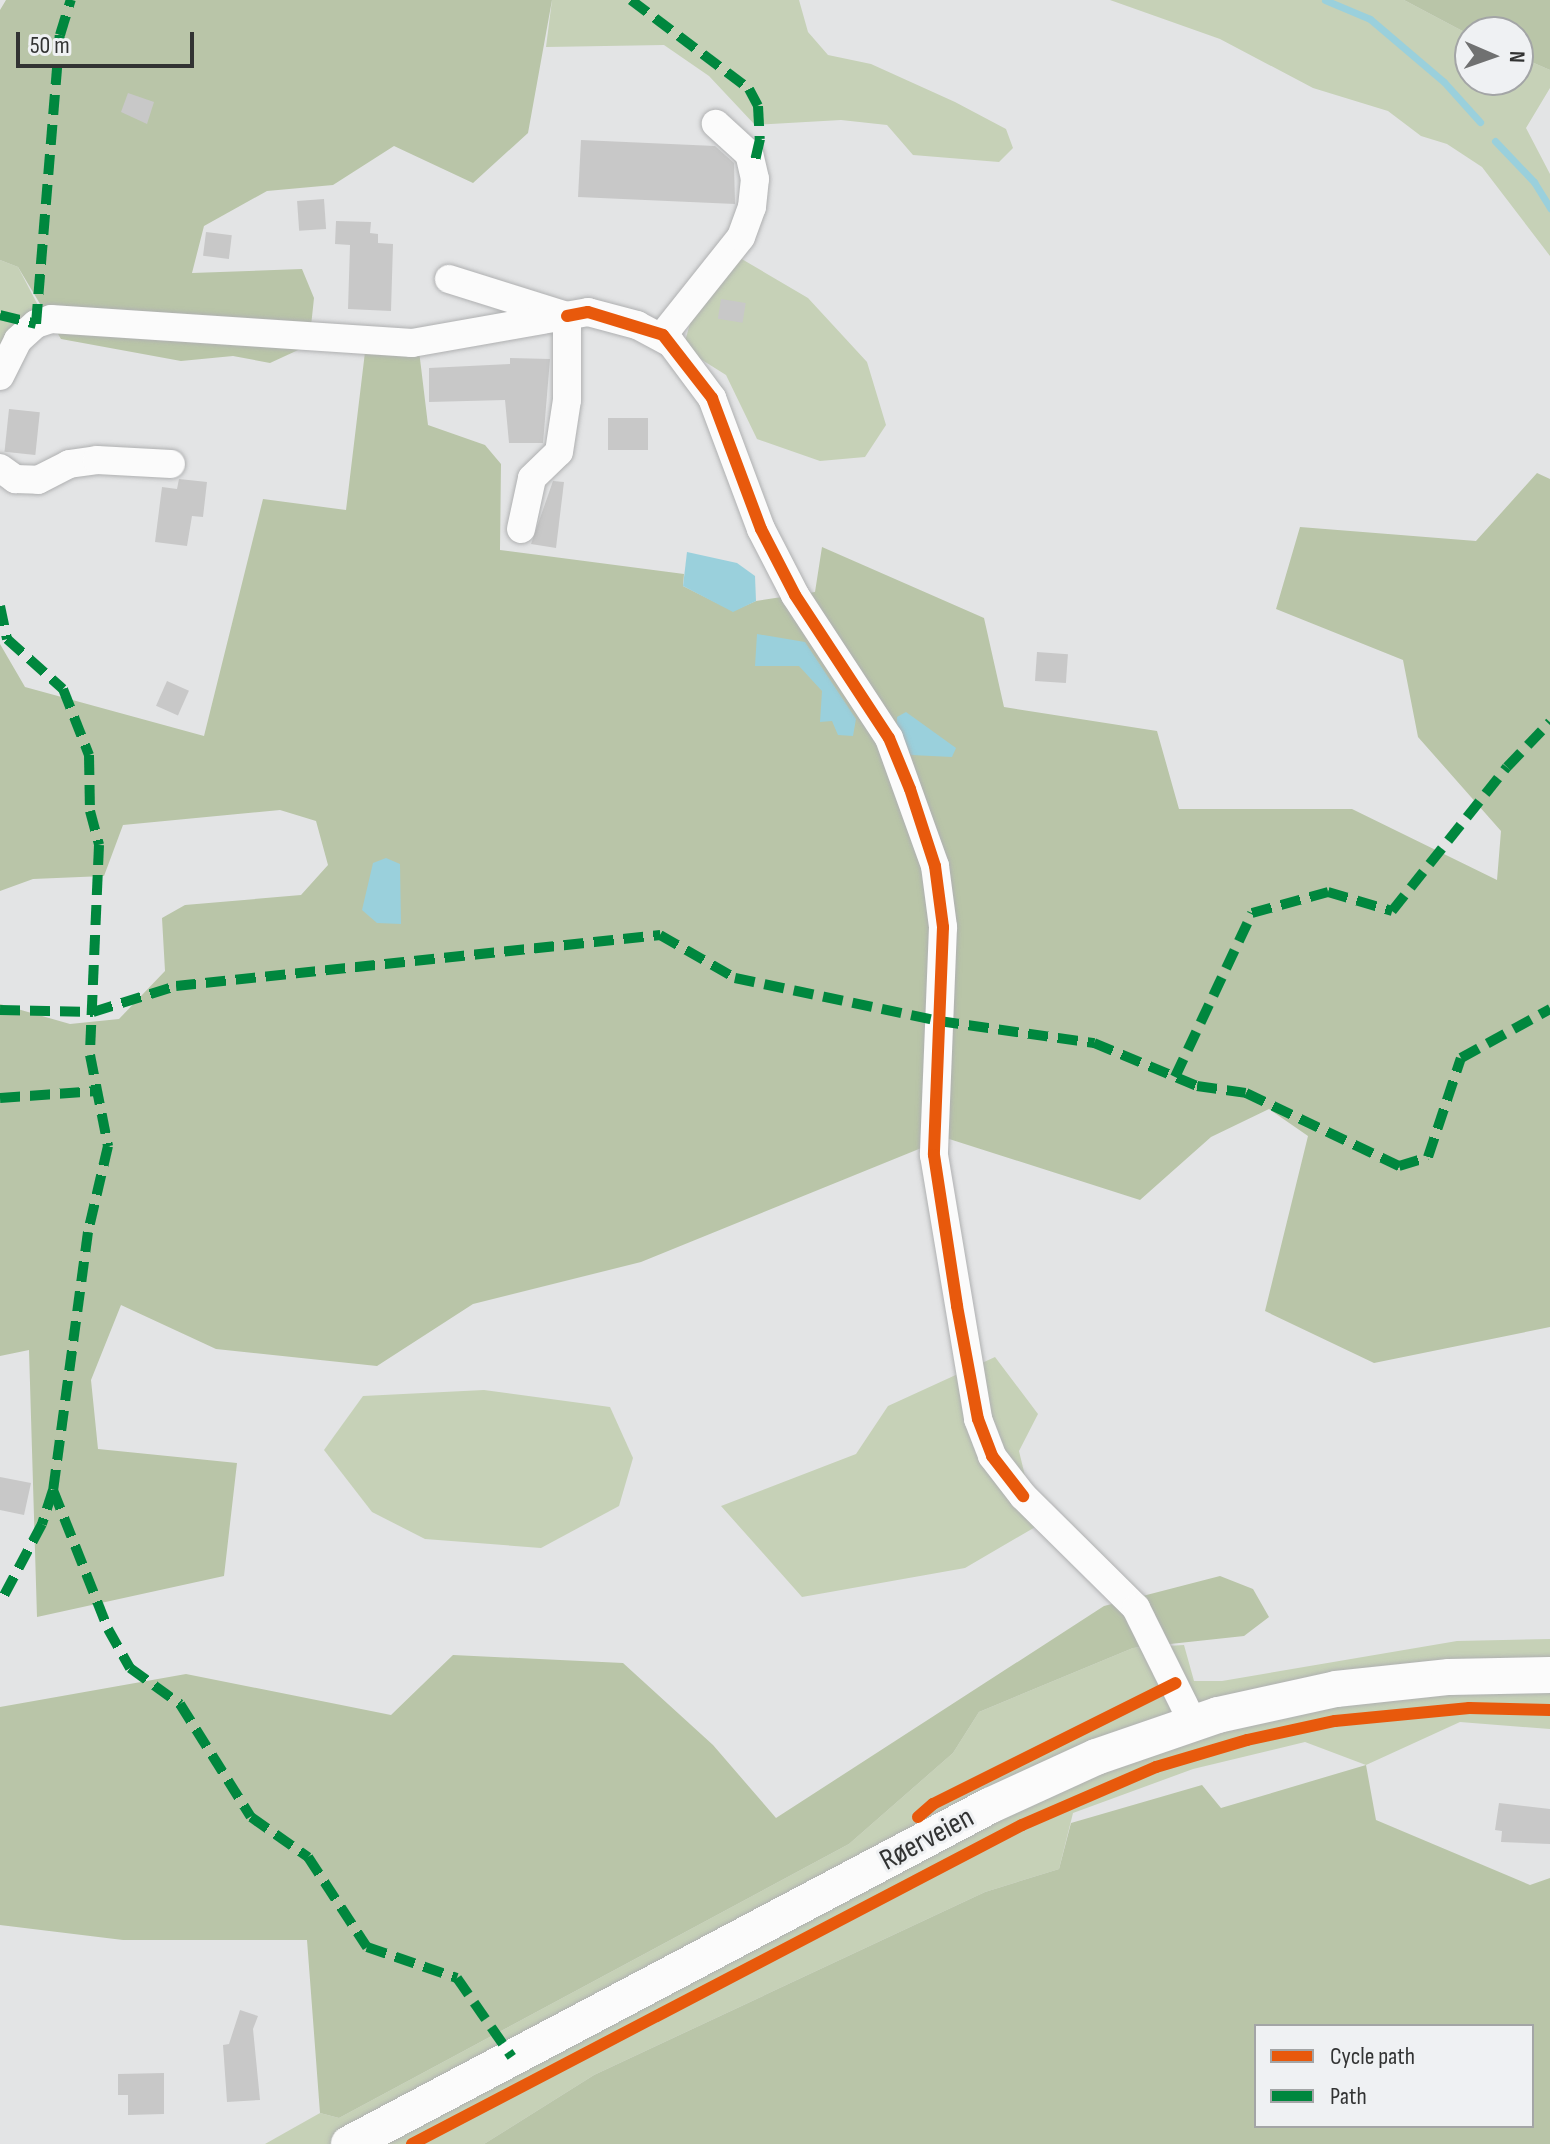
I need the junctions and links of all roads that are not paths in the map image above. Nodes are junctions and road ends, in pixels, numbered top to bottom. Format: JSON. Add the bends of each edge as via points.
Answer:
{"nodes":[{"id":1,"x":716,"y":124,"type":"dead end"},
{"id":2,"x":449,"y":279,"type":"dead end"},
{"id":3,"x":567,"y":316,"type":"junction"},
{"id":4,"x":663,"y":335,"type":"junction"},
{"id":5,"x":0,"y":376,"type":"edge"},
{"id":6,"x":171,"y":464,"type":"dead end"},
{"id":7,"x":0,"y":468,"type":"edge"},
{"id":8,"x":521,"y":529,"type":"dead end"},
{"id":9,"x":1550,"y":1675,"type":"edge"},
{"id":10,"x":1193,"y":1723,"type":"junction"},
{"id":11,"x":349,"y":2144,"type":"edge"}],
"edges":[{"from":1,"to":4,"type":"street","via":[[749,154],[755,179],[752,207],[741,237]]},
{"from":2,"to":3,"type":"street"},
{"from":3,"to":4,"type":"street","via":[[588,312]]},
{"from":3,"to":5,"type":"street","via":[[412,343],[51,319],[18,340]]},
{"from":3,"to":8,"type":"street","via":[[567,400],[559,452],[532,478]]},
{"from":4,"to":10,"type":"street","via":[[712,398],[761,529],[795,595],[889,738],[935,866],[943,927],[934,1155],[978,1419],[992,1456],[1023,1496],[1136,1608]]},
{"from":6,"to":7,"type":"street","via":[[97,460],[69,464],[38,480],[15,479]]},
{"from":9,"to":10,"type":"main road","name":"Røerveien","via":[[1449,1677],[1349,1687]]},
{"from":10,"to":11,"type":"main road","name":"Røerveien","via":[[1096,1757],[989,1806]]}]}
